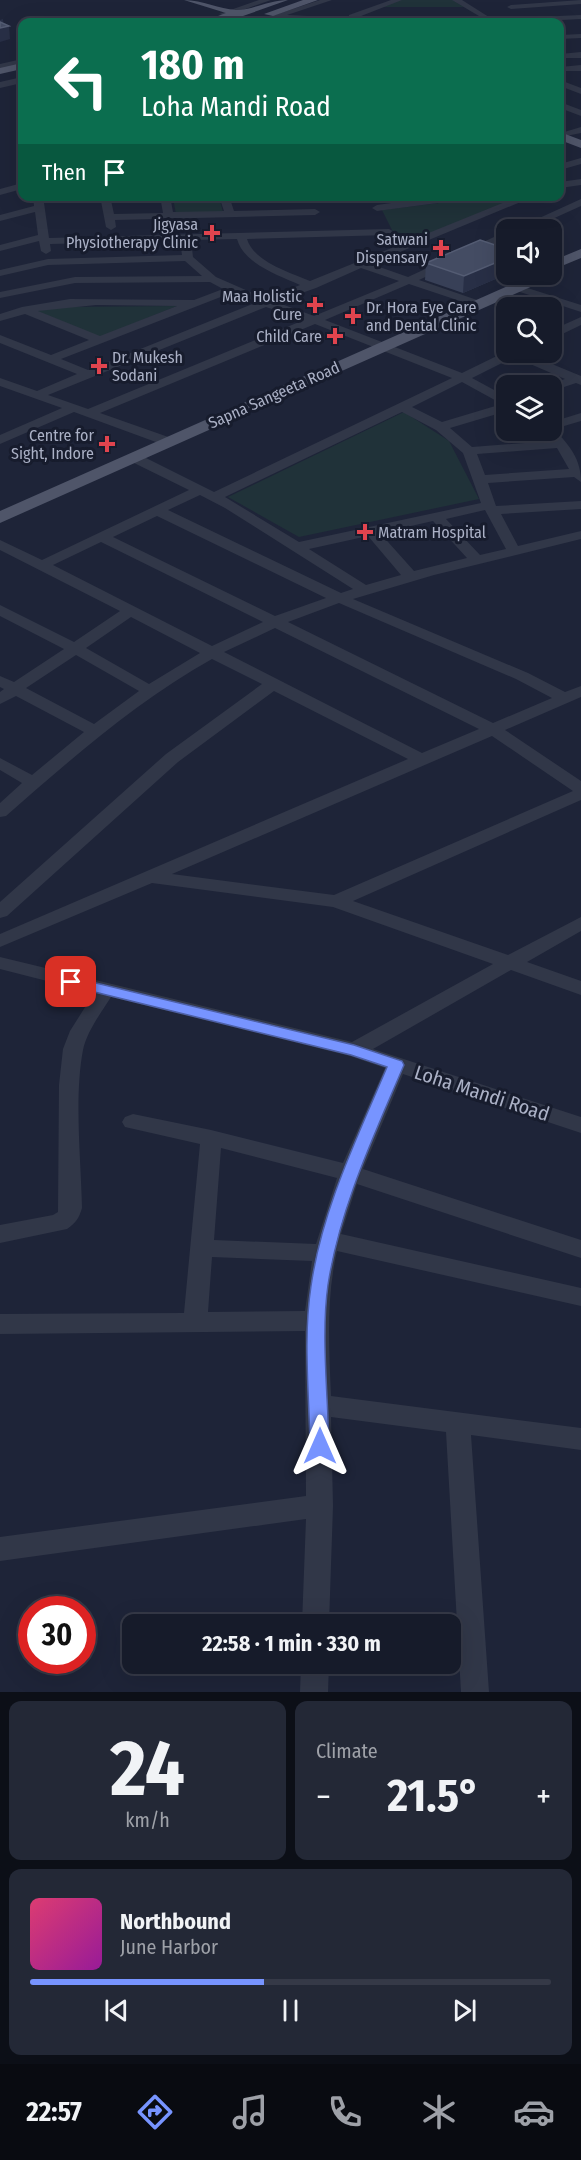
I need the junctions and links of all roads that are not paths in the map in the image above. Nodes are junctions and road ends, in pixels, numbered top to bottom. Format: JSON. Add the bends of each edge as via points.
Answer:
{"nodes":[{"id":1,"x":175,"y":0,"type":"edge"},
{"id":2,"x":189,"y":0,"type":"edge"},
{"id":3,"x":267,"y":0,"type":"edge"},
{"id":4,"x":283,"y":0,"type":"edge"},
{"id":5,"x":313,"y":0,"type":"edge"},
{"id":6,"x":328,"y":0,"type":"edge"},
{"id":7,"x":398,"y":0,"type":"edge"},
{"id":8,"x":456,"y":0,"type":"edge"},
{"id":9,"x":500,"y":0,"type":"edge"},
{"id":10,"x":581,"y":2,"type":"edge"},
{"id":11,"x":511,"y":7,"type":"junction"},
{"id":12,"x":470,"y":8,"type":"junction"},
{"id":13,"x":447,"y":9,"type":"dead end"},
{"id":14,"x":368,"y":10,"type":"junction"},
{"id":15,"x":402,"y":10,"type":"dead end"},
{"id":16,"x":275,"y":17,"type":"junction"},
{"id":17,"x":221,"y":18,"type":"edge"},
{"id":18,"x":235,"y":18,"type":"edge"},
{"id":19,"x":272,"y":18,"type":"edge"},
{"id":20,"x":286,"y":18,"type":"edge"},
{"id":21,"x":350,"y":18,"type":"edge"},
{"id":22,"x":488,"y":18,"type":"edge"},
{"id":23,"x":530,"y":18,"type":"edge"},
{"id":24,"x":581,"y":18,"type":"edge"},
{"id":25,"x":564,"y":19,"type":"edge"},
{"id":26,"x":581,"y":23,"type":"edge"},
{"id":27,"x":564,"y":25,"type":"edge"},
{"id":28,"x":581,"y":36,"type":"edge"},
{"id":29,"x":564,"y":37,"type":"edge"},
{"id":30,"x":581,"y":54,"type":"edge"},
{"id":31,"x":564,"y":55,"type":"edge"},
{"id":32,"x":18,"y":65,"type":"edge"},
{"id":33,"x":18,"y":65,"type":"edge"},
{"id":34,"x":0,"y":67,"type":"edge"},
{"id":35,"x":581,"y":68,"type":"edge"},
{"id":36,"x":564,"y":69,"type":"edge"},
{"id":37,"x":0,"y":71,"type":"edge"},
{"id":38,"x":18,"y":75,"type":"edge"},
{"id":39,"x":0,"y":80,"type":"edge"},
{"id":40,"x":18,"y":81,"type":"edge"},
{"id":41,"x":564,"y":84,"type":"edge"},
{"id":42,"x":0,"y":85,"type":"edge"},
{"id":43,"x":581,"y":90,"type":"edge"},
{"id":44,"x":564,"y":107,"type":"edge"},
{"id":45,"x":581,"y":113,"type":"edge"},
{"id":46,"x":581,"y":130,"type":"edge"},
{"id":47,"x":564,"y":133,"type":"edge"},
{"id":48,"x":564,"y":134,"type":"edge"},
{"id":49,"x":564,"y":134,"type":"edge"},
{"id":50,"x":581,"y":139,"type":"edge"},
{"id":51,"x":581,"y":144,"type":"edge"},
{"id":52,"x":581,"y":160,"type":"edge"},
{"id":53,"x":564,"y":165,"type":"edge"},
{"id":54,"x":581,"y":182,"type":"edge"},
{"id":55,"x":564,"y":184,"type":"edge"},
{"id":56,"x":18,"y":187,"type":"edge"},
{"id":57,"x":0,"y":192,"type":"edge"},
{"id":58,"x":38,"y":201,"type":"edge"},
{"id":59,"x":106,"y":201,"type":"edge"},
{"id":60,"x":167,"y":201,"type":"edge"},
{"id":61,"x":226,"y":201,"type":"edge"},
{"id":62,"x":312,"y":201,"type":"edge"},
{"id":63,"x":374,"y":201,"type":"edge"},
{"id":64,"x":450,"y":201,"type":"edge"},
{"id":65,"x":518,"y":201,"type":"edge"},
{"id":66,"x":581,"y":202,"type":"edge"},
{"id":67,"x":39,"y":208,"type":"junction"},
{"id":68,"x":315,"y":212,"type":"junction"},
{"id":69,"x":230,"y":215,"type":"junction"},
{"id":70,"x":169,"y":216,"type":"junction"},
{"id":71,"x":109,"y":217,"type":"junction"},
{"id":72,"x":0,"y":218,"type":"edge"},
{"id":73,"x":543,"y":219,"type":"edge"},
{"id":74,"x":383,"y":220,"type":"junction"},
{"id":75,"x":322,"y":234,"type":"junction"},
{"id":76,"x":440,"y":234,"type":"junction"},
{"id":77,"x":241,"y":236,"type":"junction"},
{"id":78,"x":185,"y":238,"type":"junction"},
{"id":79,"x":44,"y":239,"type":"junction"},
{"id":80,"x":496,"y":239,"type":"edge"},
{"id":81,"x":113,"y":240,"type":"junction"},
{"id":82,"x":417,"y":243,"type":"junction"},
{"id":83,"x":478,"y":247,"type":"junction"},
{"id":84,"x":0,"y":248,"type":"edge"},
{"id":85,"x":496,"y":253,"type":"edge"},
{"id":86,"x":581,"y":253,"type":"edge"},
{"id":87,"x":188,"y":258,"type":"junction"},
{"id":88,"x":581,"y":260,"type":"edge"},
{"id":89,"x":48,"y":262,"type":"junction"},
{"id":90,"x":363,"y":265,"type":"junction"},
{"id":91,"x":562,"y":265,"type":"edge"},
{"id":92,"x":562,"y":267,"type":"edge"},
{"id":93,"x":0,"y":273,"type":"edge"},
{"id":94,"x":212,"y":279,"type":"junction"},
{"id":95,"x":410,"y":280,"type":"junction"},
{"id":96,"x":509,"y":285,"type":"edge"},
{"id":97,"x":524,"y":285,"type":"edge"},
{"id":98,"x":312,"y":286,"type":"junction"},
{"id":99,"x":518,"y":288,"type":"junction"},
{"id":100,"x":232,"y":289,"type":"junction"},
{"id":101,"x":0,"y":295,"type":"edge"},
{"id":102,"x":473,"y":302,"type":"junction"},
{"id":103,"x":194,"y":303,"type":"junction"},
{"id":104,"x":267,"y":304,"type":"junction"},
{"id":105,"x":581,"y":309,"type":"edge"},
{"id":106,"x":26,"y":310,"type":"junction"},
{"id":107,"x":0,"y":318,"type":"edge"},
{"id":108,"x":314,"y":319,"type":"junction"},
{"id":109,"x":581,"y":321,"type":"edge"},
{"id":110,"x":562,"y":330,"type":"edge"},
{"id":111,"x":562,"y":333,"type":"edge"},
{"id":112,"x":581,"y":337,"type":"edge"},
{"id":113,"x":0,"y":339,"type":"edge"},
{"id":114,"x":100,"y":340,"type":"junction"},
{"id":115,"x":377,"y":346,"type":"junction"},
{"id":116,"x":51,"y":359,"type":"junction"},
{"id":117,"x":496,"y":362,"type":"edge"},
{"id":118,"x":538,"y":363,"type":"edge"},
{"id":119,"x":90,"y":375,"type":"junction"},
{"id":120,"x":580,"y":376,"type":"edge"},
{"id":121,"x":463,"y":378,"type":"junction"},
{"id":122,"x":0,"y":382,"type":"edge"},
{"id":123,"x":562,"y":383,"type":"edge"},
{"id":124,"x":37,"y":395,"type":"junction"},
{"id":125,"x":496,"y":397,"type":"edge"},
{"id":126,"x":403,"y":407,"type":"junction"},
{"id":127,"x":496,"y":407,"type":"edge"},
{"id":128,"x":73,"y":408,"type":"junction"},
{"id":129,"x":90,"y":413,"type":"junction"},
{"id":130,"x":581,"y":417,"type":"edge"},
{"id":131,"x":562,"y":423,"type":"edge"},
{"id":132,"x":441,"y":427,"type":"junction"},
{"id":133,"x":3,"y":436,"type":"edge"},
{"id":134,"x":164,"y":440,"type":"junction"},
{"id":135,"x":558,"y":441,"type":"edge"},
{"id":136,"x":561,"y":444,"type":"junction"},
{"id":137,"x":469,"y":451,"type":"junction"},
{"id":138,"x":135,"y":458,"type":"junction"},
{"id":139,"x":579,"y":470,"type":"edge"},
{"id":140,"x":480,"y":479,"type":"junction"},
{"id":141,"x":200,"y":490,"type":"junction"},
{"id":142,"x":215,"y":497,"type":"junction"},
{"id":143,"x":581,"y":504,"type":"edge"},
{"id":144,"x":490,"y":507,"type":"junction"},
{"id":145,"x":0,"y":509,"type":"edge"},
{"id":146,"x":158,"y":511,"type":"junction"},
{"id":147,"x":436,"y":516,"type":"junction"},
{"id":148,"x":0,"y":518,"type":"edge"},
{"id":149,"x":372,"y":531,"type":"junction"},
{"id":150,"x":581,"y":535,"type":"edge"},
{"id":151,"x":102,"y":537,"type":"junction"},
{"id":152,"x":0,"y":544,"type":"edge"},
{"id":153,"x":296,"y":547,"type":"junction"},
{"id":154,"x":514,"y":551,"type":"junction"},
{"id":155,"x":478,"y":561,"type":"junction"},
{"id":156,"x":42,"y":566,"type":"junction"},
{"id":157,"x":412,"y":578,"type":"junction"},
{"id":158,"x":366,"y":591,"type":"junction"},
{"id":159,"x":339,"y":598,"type":"junction"},
{"id":160,"x":0,"y":610,"type":"edge"},
{"id":161,"x":130,"y":611,"type":"junction"},
{"id":162,"x":275,"y":623,"type":"junction"},
{"id":163,"x":73,"y":647,"type":"junction"},
{"id":164,"x":211,"y":653,"type":"junction"},
{"id":165,"x":0,"y":681,"type":"edge"},
{"id":166,"x":273,"y":684,"type":"junction"},
{"id":167,"x":16,"y":690,"type":"junction"},
{"id":168,"x":150,"y":691,"type":"junction"},
{"id":169,"x":573,"y":695,"type":"edge"},
{"id":170,"x":0,"y":699,"type":"edge"},
{"id":171,"x":493,"y":729,"type":"junction"},
{"id":172,"x":94,"y":731,"type":"junction"},
{"id":173,"x":422,"y":760,"type":"junction"},
{"id":174,"x":0,"y":763,"type":"edge"},
{"id":175,"x":33,"y":783,"type":"junction"},
{"id":176,"x":581,"y":789,"type":"edge"},
{"id":177,"x":581,"y":794,"type":"edge"},
{"id":178,"x":0,"y":812,"type":"edge"},
{"id":179,"x":150,"y":876,"type":"junction"},
{"id":180,"x":336,"y":901,"type":"junction"},
{"id":181,"x":0,"y":912,"type":"edge"},
{"id":182,"x":581,"y":923,"type":"edge"},
{"id":183,"x":0,"y":940,"type":"edge"},
{"id":184,"x":0,"y":963,"type":"edge"},
{"id":185,"x":507,"y":963,"type":"junction"},
{"id":186,"x":581,"y":988,"type":"edge"},
{"id":187,"x":105,"y":990,"type":"junction"},
{"id":188,"x":354,"y":1050,"type":"junction"},
{"id":189,"x":396,"y":1065,"type":"junction"},
{"id":190,"x":133,"y":1122,"type":"dead end"},
{"id":191,"x":581,"y":1125,"type":"edge"},
{"id":192,"x":211,"y":1138,"type":"junction"},
{"id":193,"x":350,"y":1173,"type":"junction"},
{"id":194,"x":0,"y":1234,"type":"edge"},
{"id":195,"x":327,"y":1247,"type":"junction"},
{"id":196,"x":201,"y":1248,"type":"junction"},
{"id":197,"x":581,"y":1249,"type":"edge"},
{"id":198,"x":581,"y":1297,"type":"edge"},
{"id":199,"x":317,"y":1321,"type":"junction"},
{"id":200,"x":195,"y":1322,"type":"junction"},
{"id":201,"x":0,"y":1324,"type":"edge"},
{"id":202,"x":319,"y":1405,"type":"junction"},
{"id":203,"x":458,"y":1423,"type":"junction"},
{"id":204,"x":581,"y":1439,"type":"edge"},
{"id":205,"x":320,"y":1506,"type":"junction"},
{"id":206,"x":0,"y":1549,"type":"edge"},
{"id":207,"x":316,"y":1614,"type":"edge"},
{"id":208,"x":315,"y":1674,"type":"edge"},
{"id":209,"x":314,"y":1692,"type":"edge"},
{"id":210,"x":475,"y":1692,"type":"edge"}],
"edges":[{"from":1,"to":18,"type":"main road"},
{"from":2,"to":18,"type":"main road"},
{"from":3,"to":18,"type":"street"},
{"from":4,"to":17,"type":"main road"},
{"from":5,"to":18,"type":"main road"},
{"from":6,"to":16,"type":"street"},
{"from":7,"to":14,"type":"street"},
{"from":8,"to":12,"type":"street"},
{"from":9,"to":11,"type":"street"},
{"from":10,"to":11,"type":"street"},
{"from":11,"to":23,"type":"street"},
{"from":12,"to":13,"type":"street"},
{"from":12,"to":22,"type":"street"},
{"from":14,"to":15,"type":"street"},
{"from":14,"to":21,"type":"street"},
{"from":16,"to":19,"type":"street"},
{"from":16,"to":20,"type":"street"},
{"from":24,"to":25,"type":"street"},
{"from":26,"to":27,"type":"street"},
{"from":28,"to":29,"type":"street"},
{"from":30,"to":31,"type":"street"},
{"from":32,"to":34,"type":"street"},
{"from":33,"to":37,"type":"main road"},
{"from":35,"to":36,"type":"street"},
{"from":38,"to":39,"type":"main road"},
{"from":40,"to":42,"type":"street"},
{"from":41,"to":43,"type":"street"},
{"from":44,"to":45,"type":"street"},
{"from":46,"to":47,"type":"street"},
{"from":48,"to":50,"type":"main road"},
{"from":49,"to":51,"type":"main road"},
{"from":52,"to":53,"type":"street"},
{"from":54,"to":55,"type":"street"},
{"from":56,"to":57,"type":"street"},
{"from":58,"to":67,"type":"street"},
{"from":59,"to":71,"type":"street"},
{"from":60,"to":70,"type":"street"},
{"from":61,"to":69,"type":"street"},
{"from":62,"to":68,"type":"street"},
{"from":63,"to":74,"type":"street"},
{"from":64,"to":74,"type":"street"},
{"from":65,"to":76,"type":"street"},
{"from":66,"to":73,"type":"street"},
{"from":67,"to":72,"type":"street"},
{"from":67,"to":79,"type":"street"},
{"from":68,"to":69,"type":"street"},
{"from":68,"to":75,"type":"street"},
{"from":69,"to":70,"type":"street"},
{"from":70,"to":71,"type":"street"},
{"from":71,"to":81,"type":"street"},
{"from":74,"to":75,"type":"street"},
{"from":74,"to":82,"type":"street"},
{"from":75,"to":77,"type":"street"},
{"from":76,"to":82,"type":"street"},
{"from":76,"to":83,"type":"street"},
{"from":77,"to":78,"type":"street"},
{"from":77,"to":98,"type":"street","via":[[245,249],[266,265]]},
{"from":78,"to":81,"type":"street"},
{"from":78,"to":87,"type":"street"},
{"from":79,"to":81,"type":"street"},
{"from":79,"to":84,"type":"street"},
{"from":79,"to":89,"type":"street"},
{"from":80,"to":83,"type":"street"},
{"from":82,"to":90,"type":"street"},
{"from":83,"to":85,"type":"street"},
{"from":83,"to":95,"type":"street"},
{"from":86,"to":91,"type":"main road","name":"Sapna Sangeeta Road"},
{"from":87,"to":89,"type":"street"},
{"from":87,"to":94,"type":"street"},
{"from":88,"to":92,"type":"main road","name":"Sapna Sangeeta Road"},
{"from":89,"to":93,"type":"street"},
{"from":90,"to":95,"type":"street"},
{"from":90,"to":98,"type":"street"},
{"from":94,"to":100,"type":"street"},
{"from":94,"to":101,"type":"street","via":[[75,280]]},
{"from":95,"to":102,"type":"street"},
{"from":95,"to":108,"type":"street"},
{"from":96,"to":102,"type":"main road","name":"Sapna Sangeeta Road"},
{"from":97,"to":99,"type":"main road","name":"Sapna Sangeeta Road"},
{"from":98,"to":104,"type":"street"},
{"from":99,"to":105,"type":"street"},
{"from":99,"to":115,"type":"main road","name":"Sapna Sangeeta Road"},
{"from":100,"to":103,"type":"street"},
{"from":100,"to":104,"type":"street"},
{"from":102,"to":115,"type":"main road","name":"Sapna Sangeeta Road"},
{"from":103,"to":106,"type":"street","via":[[63,303]]},
{"from":103,"to":114,"type":"street"},
{"from":104,"to":108,"type":"street"},
{"from":104,"to":119,"type":"street"},
{"from":106,"to":107,"type":"street"},
{"from":106,"to":114,"type":"street"},
{"from":108,"to":115,"type":"street"},
{"from":108,"to":129,"type":"street"},
{"from":109,"to":110,"type":"street"},
{"from":111,"to":112,"type":"street"},
{"from":113,"to":116,"type":"street"},
{"from":114,"to":116,"type":"street"},
{"from":115,"to":121,"type":"street"},
{"from":115,"to":134,"type":"main road","name":"Sapna Sangeeta Road"},
{"from":116,"to":119,"type":"street"},
{"from":117,"to":121,"type":"street"},
{"from":118,"to":120,"type":"street"},
{"from":119,"to":124,"type":"street"},
{"from":120,"to":123,"type":"street"},
{"from":121,"to":125,"type":"street"},
{"from":121,"to":126,"type":"street"},
{"from":122,"to":124,"type":"street"},
{"from":124,"to":128,"type":"street"},
{"from":126,"to":132,"type":"street"},
{"from":126,"to":142,"type":"street"},
{"from":127,"to":132,"type":"street"},
{"from":128,"to":129,"type":"street"},
{"from":128,"to":133,"type":"street"},
{"from":129,"to":134,"type":"street"},
{"from":130,"to":131,"type":"street"},
{"from":132,"to":137,"type":"street"},
{"from":134,"to":138,"type":"main road","name":"Sapna Sangeeta Road"},
{"from":134,"to":145,"type":"main road","name":"Sapna Sangeeta Road"},
{"from":135,"to":136,"type":"street"},
{"from":136,"to":137,"type":"street"},
{"from":136,"to":139,"type":"street"},
{"from":137,"to":140,"type":"street"},
{"from":138,"to":141,"type":"street"},
{"from":138,"to":148,"type":"main road","name":"Sapna Sangeeta Road"},
{"from":139,"to":140,"type":"street"},
{"from":140,"to":144,"type":"street"},
{"from":141,"to":142,"type":"street"},
{"from":141,"to":146,"type":"street"},
{"from":142,"to":153,"type":"street"},
{"from":143,"to":144,"type":"street"},
{"from":144,"to":147,"type":"street"},
{"from":144,"to":154,"type":"street"},
{"from":146,"to":151,"type":"street"},
{"from":146,"to":159,"type":"street"},
{"from":147,"to":149,"type":"street"},
{"from":147,"to":155,"type":"street"},
{"from":149,"to":153,"type":"street"},
{"from":149,"to":157,"type":"street"},
{"from":150,"to":154,"type":"street"},
{"from":151,"to":156,"type":"street"},
{"from":151,"to":162,"type":"street"},
{"from":152,"to":156,"type":"street"},
{"from":153,"to":158,"type":"street"},
{"from":154,"to":155,"type":"street"},
{"from":155,"to":157,"type":"street"},
{"from":156,"to":161,"type":"street"},
{"from":157,"to":158,"type":"street"},
{"from":158,"to":159,"type":"street"},
{"from":159,"to":162,"type":"street"},
{"from":159,"to":169,"type":"street"},
{"from":160,"to":163,"type":"street"},
{"from":161,"to":163,"type":"street"},
{"from":161,"to":164,"type":"street"},
{"from":162,"to":164,"type":"street"},
{"from":162,"to":171,"type":"street"},
{"from":163,"to":167,"type":"street"},
{"from":163,"to":168,"type":"street"},
{"from":164,"to":166,"type":"street"},
{"from":164,"to":168,"type":"street"},
{"from":165,"to":167,"type":"street"},
{"from":166,"to":173,"type":"street"},
{"from":166,"to":181,"type":"street","via":[[172,758]]},
{"from":167,"to":170,"type":"street"},
{"from":167,"to":172,"type":"street"},
{"from":168,"to":172,"type":"street"},
{"from":169,"to":171,"type":"street"},
{"from":171,"to":173,"type":"street"},
{"from":171,"to":176,"type":"street"},
{"from":172,"to":175,"type":"street"},
{"from":173,"to":179,"type":"street"},
{"from":174,"to":175,"type":"street"},
{"from":175,"to":178,"type":"street"},
{"from":177,"to":180,"type":"street"},
{"from":179,"to":180,"type":"street"},
{"from":179,"to":183,"type":"street"},
{"from":180,"to":185,"type":"street"},
{"from":182,"to":185,"type":"street"},
{"from":184,"to":187,"type":"street","name":"Loha Mandi Road"},
{"from":185,"to":186,"type":"street"},
{"from":185,"to":188,"type":"street"},
{"from":187,"to":188,"type":"street","name":"Loha Mandi Road"},
{"from":187,"to":194,"type":"street","via":[[73,1049],[69,1086],[72,1208],[59,1223]]},
{"from":188,"to":189,"type":"street","name":"Loha Mandi Road"},
{"from":189,"to":191,"type":"street","name":"Loha Mandi Road"},
{"from":189,"to":193,"type":"street"},
{"from":190,"to":192,"type":"street"},
{"from":192,"to":193,"type":"street"},
{"from":192,"to":196,"type":"street"},
{"from":193,"to":195,"type":"street"},
{"from":193,"to":197,"type":"street"},
{"from":195,"to":196,"type":"street"},
{"from":195,"to":198,"type":"street"},
{"from":195,"to":199,"type":"street"},
{"from":196,"to":200,"type":"street"},
{"from":199,"to":200,"type":"street"},
{"from":199,"to":202,"type":"street"},
{"from":200,"to":201,"type":"street"},
{"from":202,"to":203,"type":"street"},
{"from":202,"to":205,"type":"street"},
{"from":203,"to":204,"type":"street"},
{"from":203,"to":210,"type":"street"},
{"from":205,"to":206,"type":"street"},
{"from":205,"to":207,"type":"street"},
{"from":208,"to":209,"type":"street"}]}
